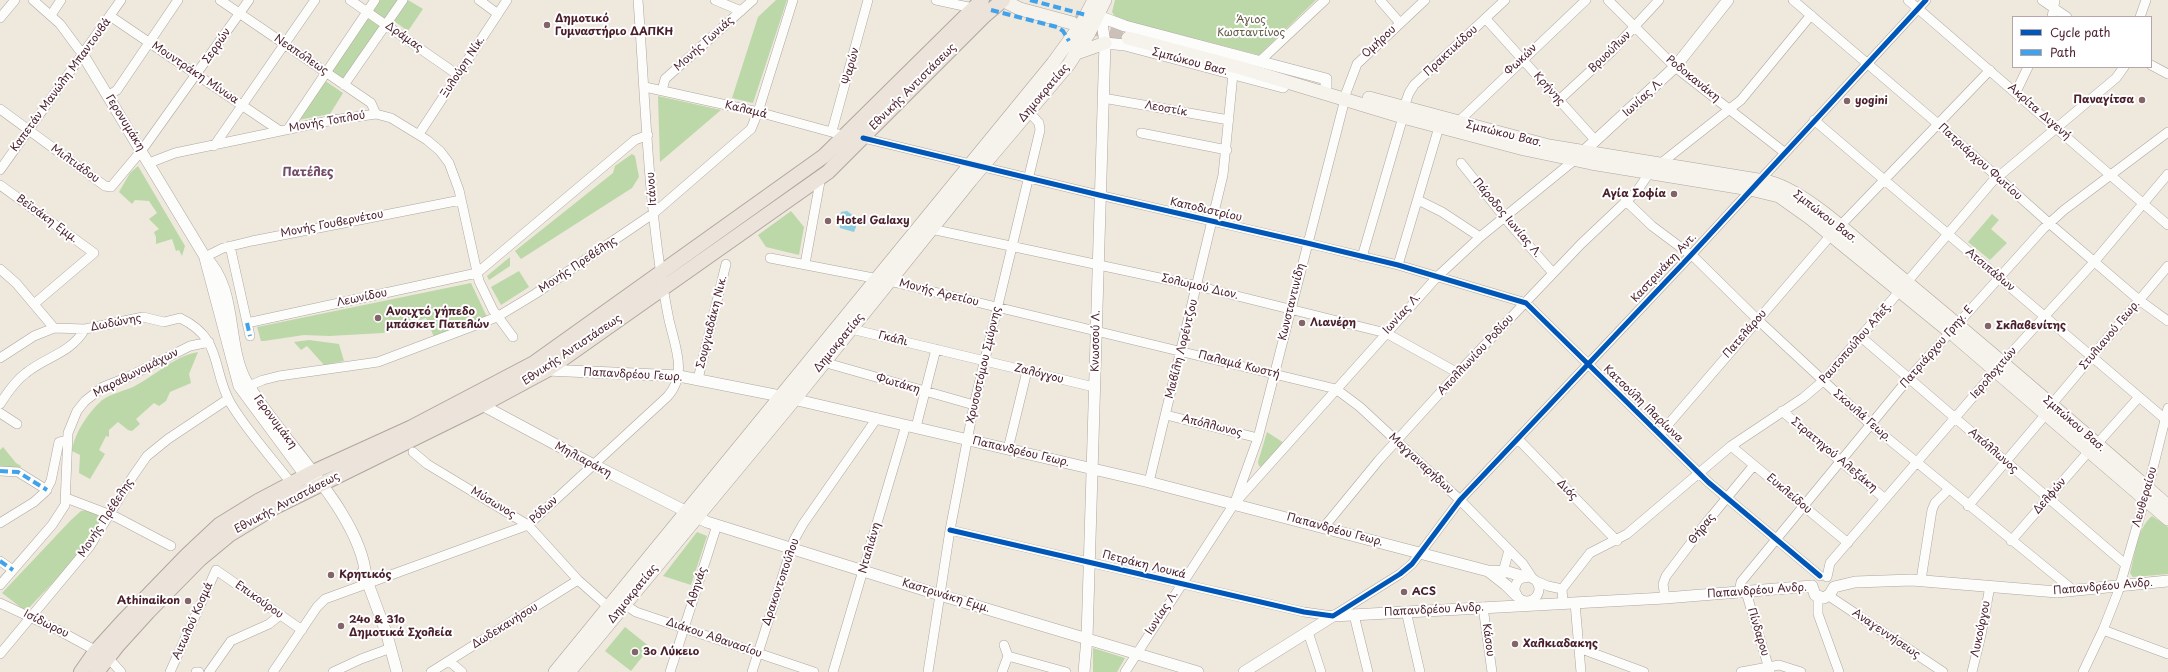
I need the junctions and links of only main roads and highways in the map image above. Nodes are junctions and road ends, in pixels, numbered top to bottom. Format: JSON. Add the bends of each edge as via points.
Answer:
{"nodes":[{"id":1,"x":1002,"y":0,"type":"edge"},
{"id":2,"x":1021,"y":0,"type":"edge"},
{"id":3,"x":978,"y":4,"type":"edge"},
{"id":4,"x":1100,"y":7,"type":"edge"},
{"id":5,"x":1078,"y":18,"type":"junction"},
{"id":6,"x":1105,"y":43,"type":"road end"},
{"id":7,"x":1077,"y":53,"type":"junction"},
{"id":8,"x":1346,"y":96,"type":"junction"},
{"id":9,"x":1404,"y":112,"type":"junction"},
{"id":10,"x":1579,"y":156,"type":"junction"},
{"id":11,"x":976,"y":165,"type":"junction"},
{"id":12,"x":882,"y":279,"type":"junction"},
{"id":13,"x":662,"y":280,"type":"junction"},
{"id":14,"x":314,"y":480,"type":"junction"},
{"id":15,"x":2146,"y":493,"type":"junction"},
{"id":16,"x":2168,"y":506,"type":"edge"},
{"id":17,"x":690,"y":515,"type":"junction"},
{"id":18,"x":2168,"y":519,"type":"edge"},
{"id":19,"x":616,"y":606,"type":"junction"},
{"id":20,"x":81,"y":672,"type":"edge"},
{"id":21,"x":97,"y":672,"type":"edge"},
{"id":22,"x":555,"y":672,"type":"edge"},
{"id":23,"x":569,"y":672,"type":"edge"}],
"edges":[{"from":1,"to":5,"type":"main road","via":[[1020,9]]},
{"from":1,"to":13,"type":"main road","name":"Εθνικής Αντιστάσεως","via":[[863,138],[821,176]]},
{"from":2,"to":5,"type":"main road"},
{"from":3,"to":13,"type":"main road","name":"Εθνικής Αντιστάσεως","via":[[824,156]]},
{"from":4,"to":5,"type":"main road","name":"Δημοκρατίας"},
{"from":4,"to":7,"type":"main road","name":"Δημοκρατίας"},
{"from":5,"to":11,"type":"main road","name":"Δημοκρατίας","via":[[1056,60]]},
{"from":6,"to":7,"type":"main road"},
{"from":7,"to":11,"type":"main road","name":"Δημοκρατίας","via":[[1029,112]]},
{"from":8,"to":8,"type":"main road","name":"Σμπώκου Βασ.","via":[[1326,87],[1125,35],[1241,68]]},
{"from":8,"to":9,"type":"main road","name":"Σμπώκου Βασ."},
{"from":9,"to":10,"type":"main road","name":"Σμπώκου Βασ.","via":[[1458,122]]},
{"from":9,"to":10,"type":"main road","name":"Σμπώκου Βασ.","via":[[1438,127],[1524,149]]},
{"from":10,"to":15,"type":"main road","name":"Σμπώκου Βασ.","via":[[1754,185],[1783,199],[1835,231],[2000,366]]},
{"from":11,"to":12,"type":"main road","name":"Δημοκρατίας"},
{"from":11,"to":12,"type":"main road","name":"Δημοκρατίας","via":[[931,229]]},
{"from":12,"to":17,"type":"main road","name":"Δημοκρατίας","via":[[780,396]]},
{"from":12,"to":17,"type":"main road","name":"Δημοκρατίας","via":[[851,328],[794,400]]},
{"from":13,"to":14,"type":"main road","name":"Εθνικής Αντιστάσεως","via":[[523,370],[412,426]]},
{"from":13,"to":14,"type":"main road","name":"Εθνικής Αντιστάσεως","via":[[547,370],[482,406]]},
{"from":14,"to":20,"type":"main road","name":"Εθνικής Αντιστάσεως","via":[[292,484],[242,510],[209,534],[111,634]]},
{"from":14,"to":21,"type":"main road","name":"Εθνικής Αντιστάσεως","via":[[243,525],[209,551],[134,627]]},
{"from":15,"to":16,"type":"main road","name":"Σμπώκου Βασ."},
{"from":15,"to":18,"type":"main road","name":"Σμπώκου Βασ."},
{"from":17,"to":19,"type":"main road","name":"Δημοκρατίας"},
{"from":19,"to":22,"type":"main road","name":"Δημοκρατίας"},
{"from":19,"to":23,"type":"main road","name":"Δημοκρατίας"}]}
